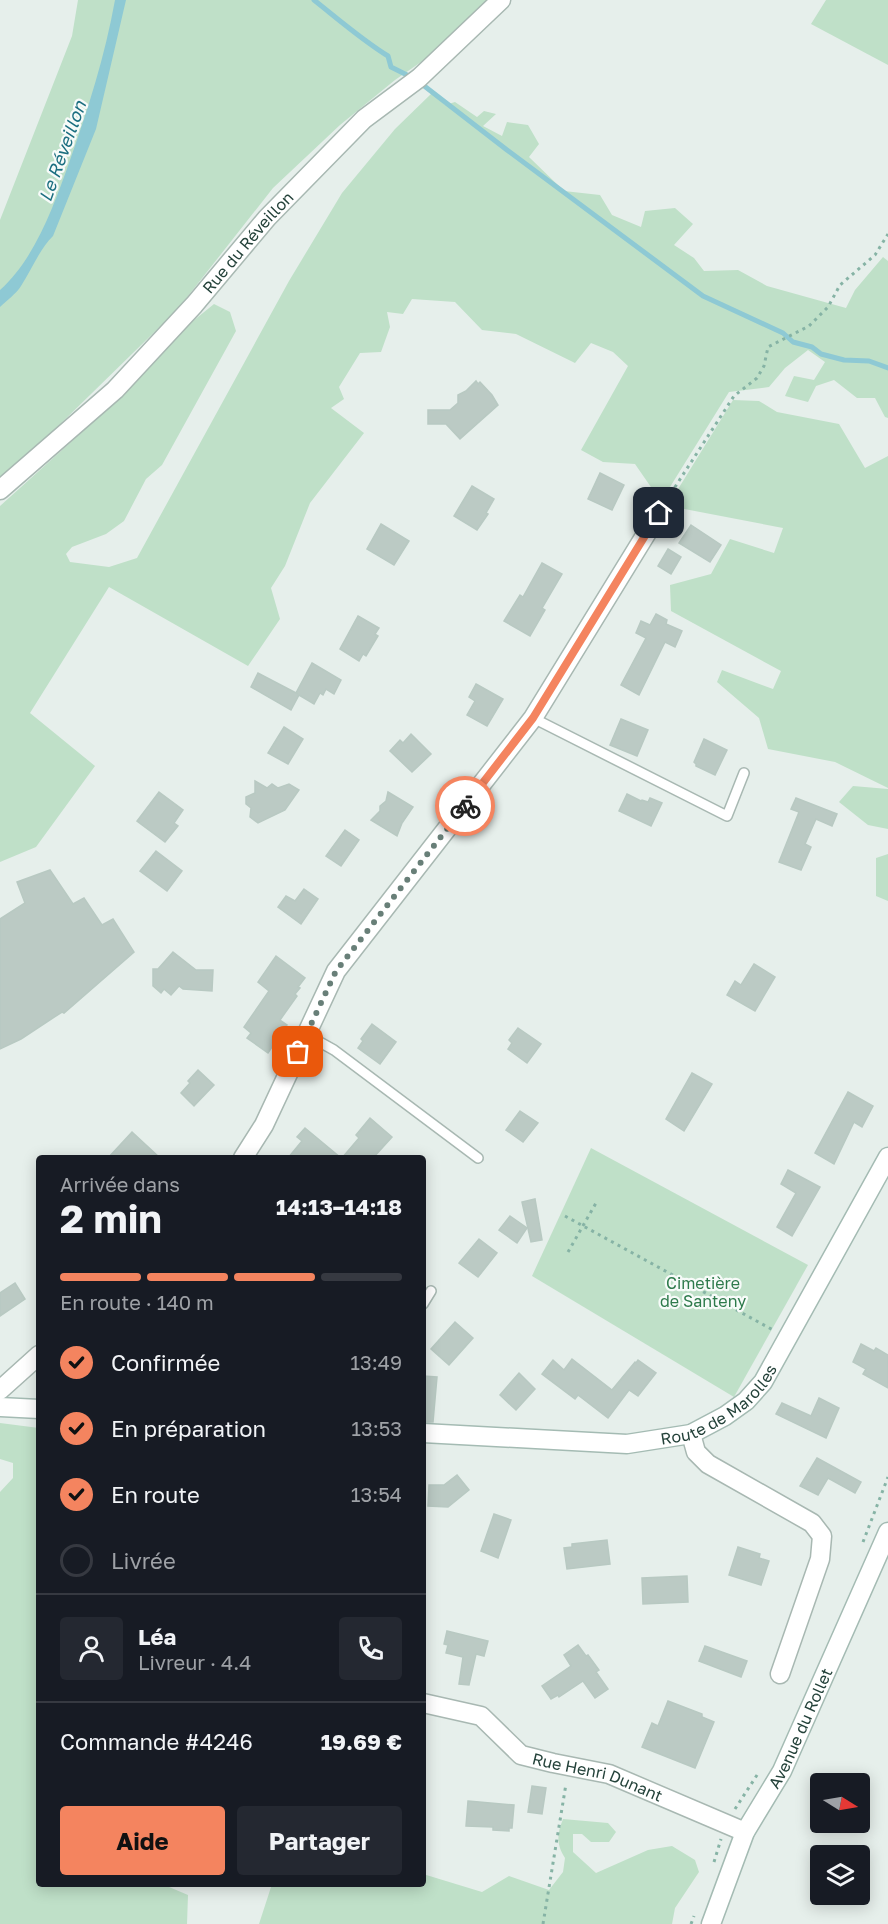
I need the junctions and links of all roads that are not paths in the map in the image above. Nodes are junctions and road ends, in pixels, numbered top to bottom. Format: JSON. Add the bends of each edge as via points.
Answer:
{"nodes":[{"id":1,"x":501,"y":0,"type":"edge"},
{"id":2,"x":0,"y":490,"type":"edge"},
{"id":3,"x":659,"y":513,"type":"road end"},
{"id":4,"x":533,"y":718,"type":"junction"},
{"id":5,"x":744,"y":773,"type":"dead end"},
{"id":6,"x":307,"y":1035,"type":"junction"},
{"id":7,"x":245,"y":1155,"type":"edge"},
{"id":8,"x":888,"y":1157,"type":"edge"},
{"id":9,"x":478,"y":1158,"type":"dead end"},
{"id":10,"x":431,"y":1291,"type":"dead end"},
{"id":11,"x":426,"y":1299,"type":"edge"},
{"id":12,"x":36,"y":1358,"type":"edge"},
{"id":13,"x":0,"y":1390,"type":"edge"},
{"id":14,"x":0,"y":1407,"type":"edge"},
{"id":15,"x":36,"y":1409,"type":"edge"},
{"id":16,"x":426,"y":1433,"type":"edge"},
{"id":17,"x":691,"y":1434,"type":"junction"},
{"id":18,"x":888,"y":1532,"type":"edge"},
{"id":19,"x":780,"y":1674,"type":"dead end"},
{"id":20,"x":426,"y":1704,"type":"edge"},
{"id":21,"x":745,"y":1832,"type":"junction"},
{"id":22,"x":711,"y":1924,"type":"edge"}],
"edges":[{"from":1,"to":2,"type":"street","name":"Rue du Réveillon","via":[[419,78],[364,119],[267,218],[115,390]]},
{"from":3,"to":4,"type":"street"},
{"from":4,"to":5,"type":"lane","via":[[727,816]]},
{"from":4,"to":6,"type":"street","via":[[336,971]]},
{"from":6,"to":7,"type":"street","via":[[264,1125]]},
{"from":6,"to":9,"type":"lane","via":[[334,1050]]},
{"from":8,"to":17,"type":"street","name":"Route de Marolles","via":[[763,1382],[747,1401]]},
{"from":10,"to":11,"type":"lane"},
{"from":12,"to":13,"type":"street"},
{"from":14,"to":15,"type":"street"},
{"from":16,"to":17,"type":"street","name":"Route de Marolles","via":[[627,1444]]},
{"from":17,"to":19,"type":"street","via":[[696,1452],[708,1464],[813,1523],[822,1536],[820,1559]]},
{"from":18,"to":21,"type":"street","name":"Avenue du Rollet","via":[[782,1771]]},
{"from":20,"to":21,"type":"street","name":"Rue Henri Dunant","via":[[482,1716],[521,1755],[609,1774]]},
{"from":21,"to":22,"type":"street","name":"Avenue du Rollet"}]}
